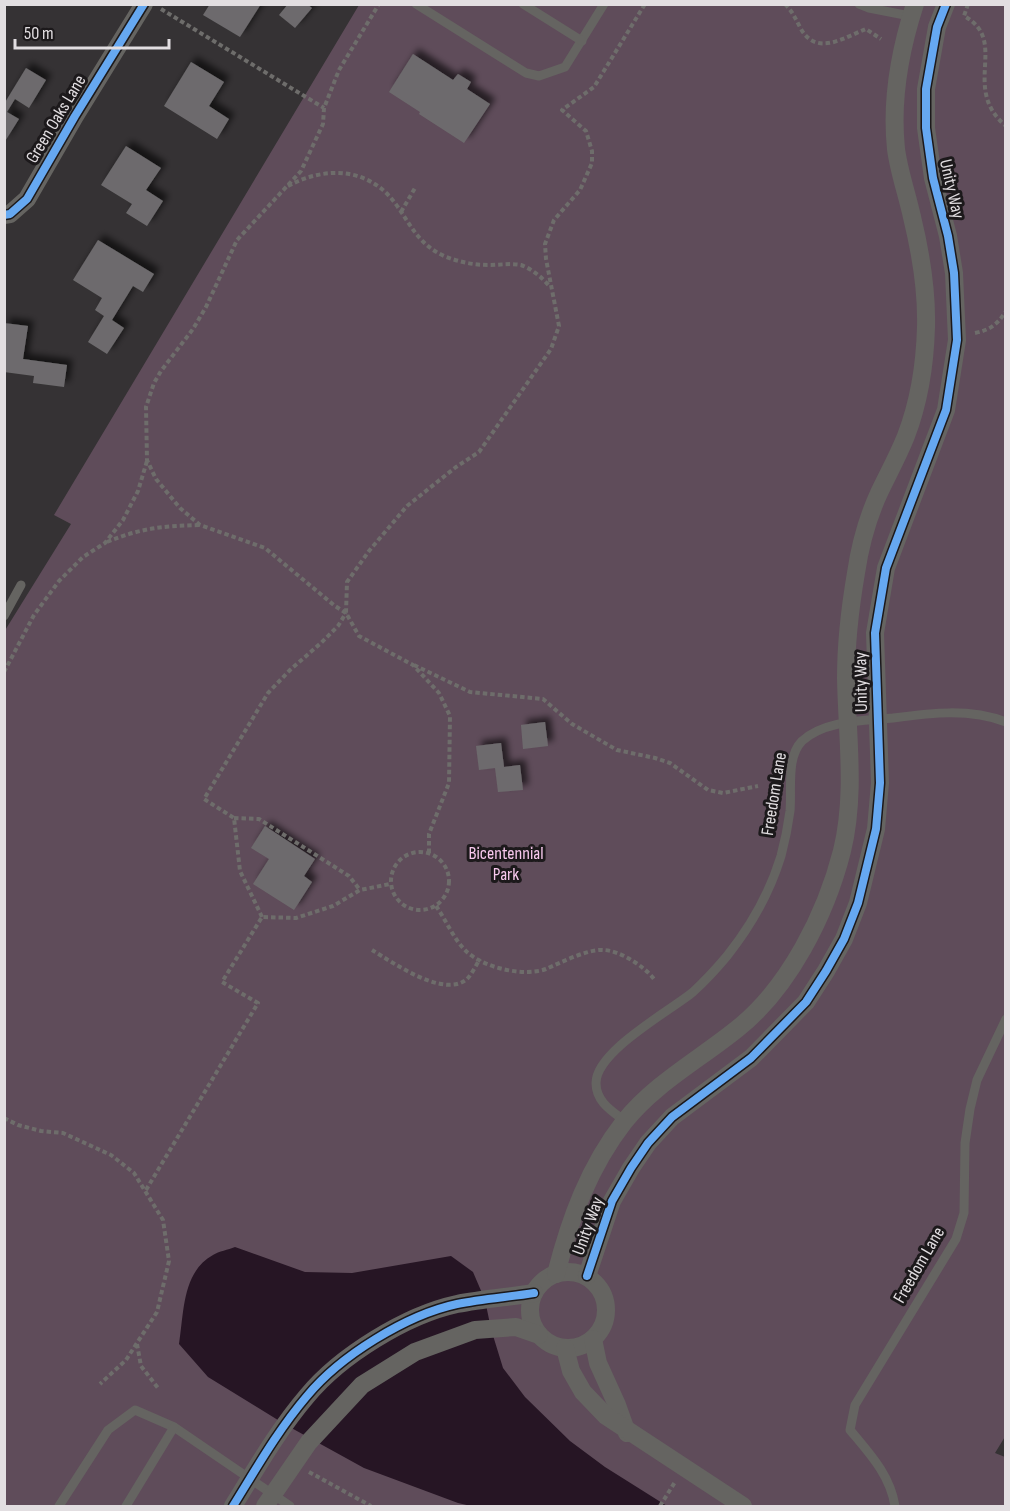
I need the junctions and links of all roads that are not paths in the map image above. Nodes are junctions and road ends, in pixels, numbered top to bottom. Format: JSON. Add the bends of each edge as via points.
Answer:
{"nodes":[{"id":1,"x":144,"y":4,"type":"edge"},
{"id":2,"x":416,"y":4,"type":"edge"},
{"id":3,"x":523,"y":4,"type":"edge"},
{"id":4,"x":604,"y":4,"type":"edge"},
{"id":5,"x":859,"y":4,"type":"edge"},
{"id":6,"x":946,"y":4,"type":"edge"},
{"id":7,"x":912,"y":12,"type":"edge"},
{"id":8,"x":937,"y":27,"type":"junction"},
{"id":9,"x":582,"y":41,"type":"junction"},
{"id":10,"x":7,"y":215,"type":"edge"},
{"id":11,"x":21,"y":585,"type":"dead end"},
{"id":12,"x":4,"y":616,"type":"edge"},
{"id":13,"x":877,"y":720,"type":"junction"},
{"id":14,"x":1005,"y":722,"type":"edge"},
{"id":15,"x":848,"y":723,"type":"junction"},
{"id":16,"x":1005,"y":1019,"type":"edge"},
{"id":17,"x":625,"y":1121,"type":"junction"},
{"id":18,"x":556,"y":1274,"type":"junction"},
{"id":19,"x":586,"y":1276,"type":"junction"},
{"id":20,"x":534,"y":1293,"type":"junction"},
{"id":21,"x":539,"y":1335,"type":"junction"},
{"id":22,"x":593,"y":1339,"type":"junction"},
{"id":23,"x":566,"y":1348,"type":"junction"},
{"id":24,"x":174,"y":1427,"type":"junction"},
{"id":25,"x":627,"y":1432,"type":"junction"},
{"id":26,"x":250,"y":1479,"type":"junction"},
{"id":27,"x":270,"y":1500,"type":"edge"},
{"id":28,"x":59,"y":1506,"type":"edge"},
{"id":29,"x":126,"y":1506,"type":"edge"},
{"id":30,"x":233,"y":1506,"type":"edge"},
{"id":31,"x":290,"y":1506,"type":"edge"},
{"id":32,"x":743,"y":1506,"type":"edge"},
{"id":33,"x":895,"y":1506,"type":"edge"}],
"edges":[{"from":1,"to":10,"type":"street","name":"Green Oaks Lane","via":[[27,199]]},
{"from":2,"to":9,"type":"lane","via":[[526,73],[539,76],[565,67]]},
{"from":3,"to":9,"type":"lane"},
{"from":4,"to":9,"type":"lane"},
{"from":5,"to":7,"type":"lane"},
{"from":6,"to":8,"type":"street","name":"Unity Way"},
{"from":7,"to":8,"type":"street"},
{"from":7,"to":15,"type":"street","name":"Unity Way","via":[[898,82],[896,150],[926,282],[923,364],[907,433],[861,545],[848,630]]},
{"from":8,"to":13,"type":"street","name":"Unity Way","via":[[926,89],[926,128],[954,273],[957,340],[946,410],[886,568],[875,633]]},
{"from":11,"to":12,"type":"lane"},
{"from":13,"to":14,"type":"lane","name":"Freedom Lane","via":[[970,713]]},
{"from":13,"to":15,"type":"lane","name":"Freedom Lane"},
{"from":13,"to":19,"type":"street","name":"Unity Way","via":[[880,783],[876,829],[858,903],[844,939],[806,1002],[781,1029],[751,1058],[672,1117],[648,1143],[612,1201]]},
{"from":15,"to":17,"type":"street","name":"Unity Way","via":[[851,791],[843,848],[816,926],[769,997],[742,1026],[670,1079]]},
{"from":15,"to":17,"type":"lane","name":"Freedom Lane","via":[[814,731],[800,743],[793,757],[790,809],[780,856],[772,881],[745,931],[692,992],[625,1041],[599,1070],[597,1094],[604,1105]]},
{"from":16,"to":33,"type":"lane","name":"Freedom Lane","via":[[977,1080],[970,1109],[965,1143],[964,1213],[956,1239],[855,1405],[850,1430],[880,1465]]},
{"from":17,"to":18,"type":"street","name":"Unity Way","via":[[577,1204]]},
{"from":18,"to":19,"type":"street"},
{"from":18,"to":20,"type":"street","via":[[543,1281]]},
{"from":19,"to":22,"type":"street","via":[[604,1298],[606,1313]]},
{"from":20,"to":21,"type":"street","via":[[530,1307]]},
{"from":20,"to":26,"type":"street","via":[[456,1304],[400,1323],[339,1365],[307,1395]]},
{"from":21,"to":23,"type":"street"},
{"from":21,"to":27,"type":"street","via":[[516,1327],[475,1330],[415,1352],[362,1385],[309,1442]]},
{"from":22,"to":23,"type":"street","via":[[579,1348]]},
{"from":22,"to":25,"type":"street","via":[[597,1364]]},
{"from":23,"to":25,"type":"street","via":[[571,1371],[583,1392]]},
{"from":24,"to":26,"type":"lane"},
{"from":24,"to":28,"type":"lane","via":[[135,1410],[108,1430]]},
{"from":24,"to":29,"type":"lane"},
{"from":25,"to":32,"type":"street"},
{"from":26,"to":27,"type":"lane"},
{"from":26,"to":30,"type":"street"},
{"from":27,"to":31,"type":"lane"}]}
